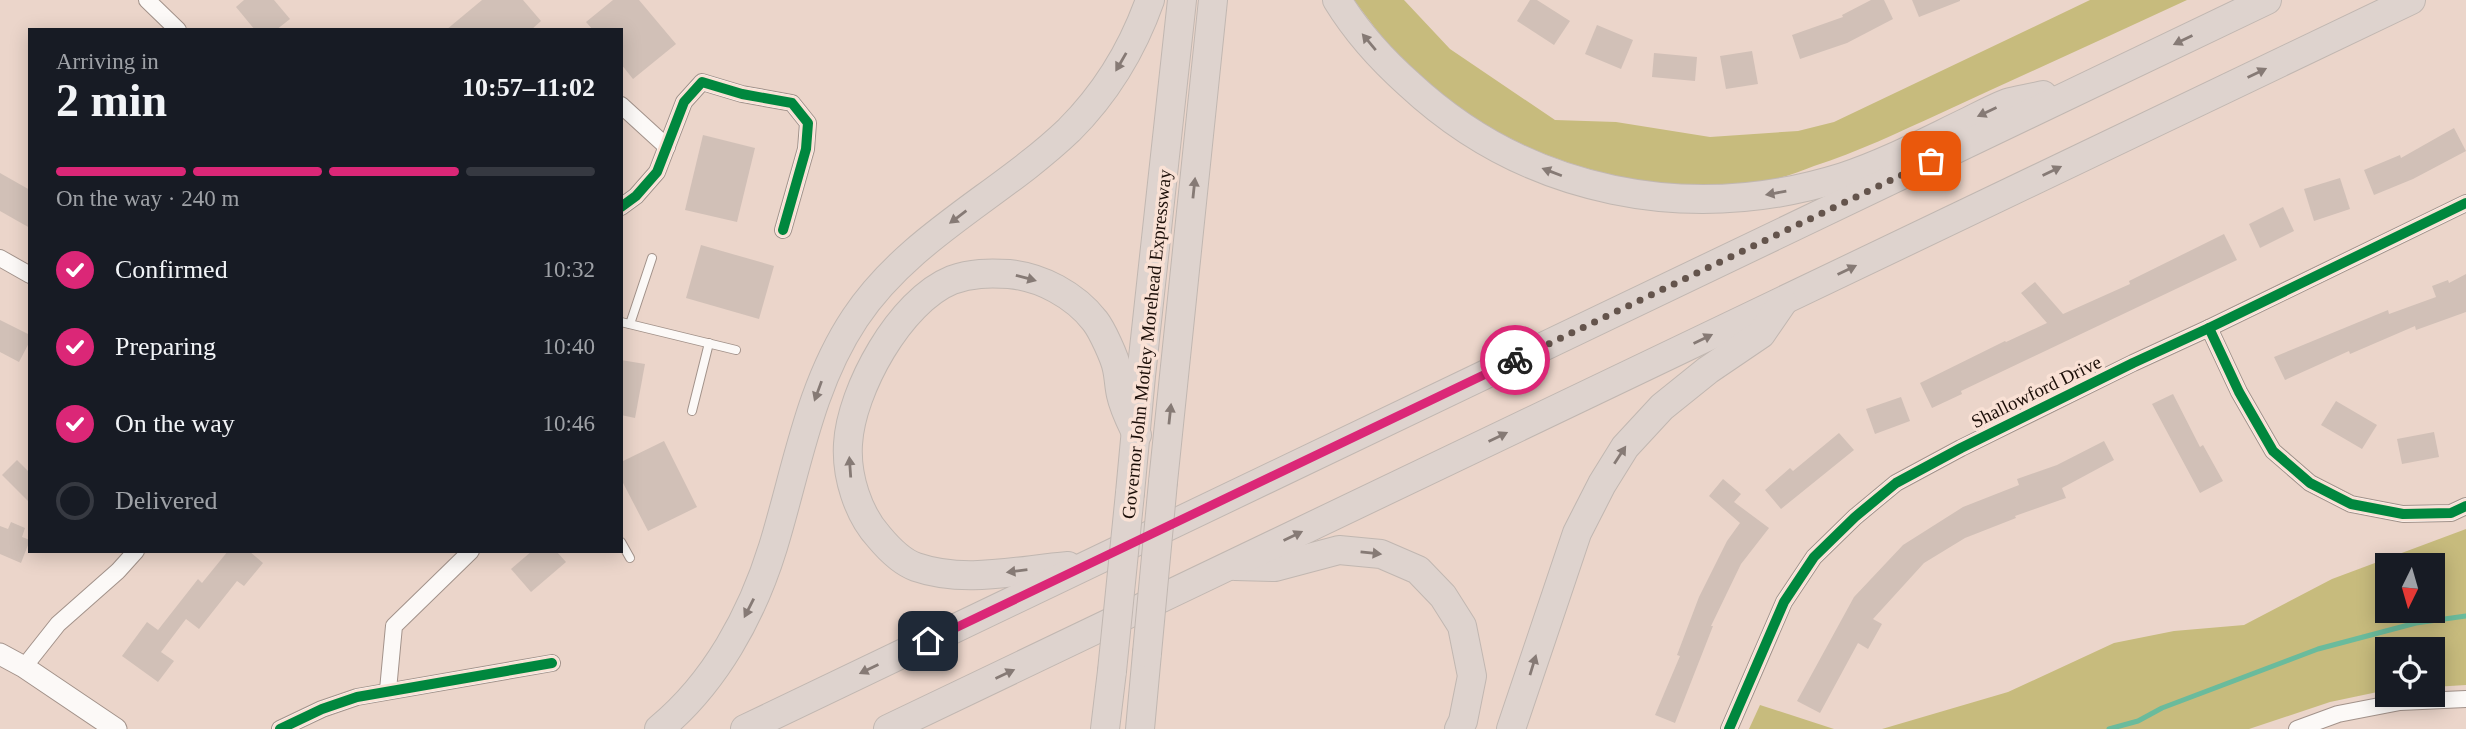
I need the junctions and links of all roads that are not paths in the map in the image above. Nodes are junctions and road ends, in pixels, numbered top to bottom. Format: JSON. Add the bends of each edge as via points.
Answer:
{"nodes":[{"id":1,"x":147,"y":0,"type":"edge"},
{"id":2,"x":1150,"y":0,"type":"edge"},
{"id":3,"x":1182,"y":0,"type":"edge"},
{"id":4,"x":1213,"y":0,"type":"edge"},
{"id":5,"x":1337,"y":0,"type":"edge"},
{"id":6,"x":2267,"y":0,"type":"edge"},
{"id":7,"x":2411,"y":0,"type":"edge"},
{"id":8,"x":176,"y":28,"type":"edge"},
{"id":9,"x":2100,"y":81,"type":"junction"},
{"id":10,"x":623,"y":107,"type":"edge"},
{"id":11,"x":667,"y":146,"type":"junction"},
{"id":12,"x":2466,"y":203,"type":"edge"},
{"id":13,"x":623,"y":206,"type":"edge"},
{"id":14,"x":783,"y":230,"type":"dead end"},
{"id":15,"x":0,"y":258,"type":"edge"},
{"id":16,"x":652,"y":258,"type":"dead end"},
{"id":17,"x":28,"y":274,"type":"edge"},
{"id":18,"x":1785,"y":299,"type":"junction"},
{"id":19,"x":626,"y":323,"type":"edge"},
{"id":20,"x":2209,"y":328,"type":"junction"},
{"id":21,"x":709,"y":343,"type":"junction"},
{"id":22,"x":736,"y":350,"type":"dead end"},
{"id":23,"x":692,"y":411,"type":"dead end"},
{"id":24,"x":1137,"y":435,"type":"junction"},
{"id":25,"x":2466,"y":506,"type":"edge"},
{"id":26,"x":623,"y":546,"type":"edge"},
{"id":27,"x":134,"y":553,"type":"edge"},
{"id":28,"x":469,"y":553,"type":"edge"},
{"id":29,"x":630,"y":558,"type":"dead end"},
{"id":30,"x":1085,"y":565,"type":"junction"},
{"id":31,"x":1232,"y":566,"type":"junction"},
{"id":32,"x":0,"y":654,"type":"edge"},
{"id":33,"x":552,"y":663,"type":"dead end"},
{"id":34,"x":24,"y":667,"type":"junction"},
{"id":35,"x":388,"y":690,"type":"junction"},
{"id":36,"x":1142,"y":695,"type":"junction"},
{"id":37,"x":2466,"y":699,"type":"edge"},
{"id":38,"x":943,"y":703,"type":"junction"},
{"id":39,"x":116,"y":729,"type":"edge"},
{"id":40,"x":280,"y":729,"type":"edge"},
{"id":41,"x":659,"y":729,"type":"edge"},
{"id":42,"x":745,"y":729,"type":"edge"},
{"id":43,"x":888,"y":729,"type":"edge"},
{"id":44,"x":928,"y":729,"type":"edge"},
{"id":45,"x":1105,"y":729,"type":"edge"},
{"id":46,"x":1140,"y":729,"type":"edge"},
{"id":47,"x":1160,"y":729,"type":"edge"},
{"id":48,"x":1459,"y":729,"type":"edge"},
{"id":49,"x":1511,"y":729,"type":"edge"},
{"id":50,"x":1729,"y":729,"type":"edge"},
{"id":51,"x":2297,"y":729,"type":"edge"}],
"edges":[{"from":1,"to":8,"type":"street"},
{"from":2,"to":41,"type":"highway","one_way":true,"via":[[1114,74],[1069,130],[909,254],[855,318],[818,388],[773,549],[755,596],[730,648]]},
{"from":3,"to":24,"type":"highway","name":"Governor John Motley Morehead Expressway"},
{"from":36,"to":4,"type":"highway","name":"Governor John Motley Morehead Expressway","one_way":true,"bridge":true},
{"from":9,"to":5,"type":"highway","one_way":true,"via":[[2006,104],[1844,177],[1802,188],[1727,200],[1641,195],[1565,177],[1489,145],[1393,70]]},
{"from":6,"to":9,"type":"highway","one_way":true},
{"from":18,"to":7,"type":"highway","one_way":true},
{"from":9,"to":30,"type":"highway"},
{"from":10,"to":11,"type":"street"},
{"from":11,"to":13,"type":"street","via":[[657,172]]},
{"from":11,"to":14,"type":"street","via":[[684,102],[702,82],[792,103],[808,123],[806,149]]},
{"from":12,"to":20,"type":"street","name":"Shallowford Drive"},
{"from":15,"to":17,"type":"street"},
{"from":16,"to":19,"type":"lane"},
{"from":31,"to":18,"type":"highway","one_way":true},
{"from":49,"to":18,"type":"highway","one_way":true,"via":[[1577,533],[1625,447],[1662,407],[1761,334]]},
{"from":19,"to":21,"type":"lane"},
{"from":20,"to":25,"type":"street","via":[[2273,451],[2310,483],[2351,503],[2403,514],[2451,513]]},
{"from":20,"to":50,"type":"street","name":"Shallowford Drive","via":[[1961,448],[1896,483],[1855,517],[1814,557],[1784,602]]},
{"from":21,"to":22,"type":"lane"},
{"from":21,"to":23,"type":"lane"},
{"from":30,"to":24,"type":"highway","one_way":true,"via":[[978,576],[913,566],[890,550],[871,528],[850,481],[848,444],[855,408],[873,365],[898,324],[924,297],[950,281],[981,272],[1026,275],[1066,293],[1096,321],[1117,367],[1121,396]]},
{"from":24,"to":45,"type":"highway","name":"Governor John Motley Morehead Expressway","bridge":true},
{"from":26,"to":29,"type":"lane"},
{"from":27,"to":34,"type":"street","via":[[58,624]]},
{"from":28,"to":35,"type":"street","via":[[394,626]]},
{"from":30,"to":42,"type":"highway","one_way":true},
{"from":38,"to":31,"type":"highway","one_way":true},
{"from":31,"to":48,"type":"highway","one_way":true,"via":[[1275,567],[1339,550],[1381,554],[1418,570],[1443,596],[1462,626],[1472,676]]},
{"from":32,"to":34,"type":"main road"},
{"from":33,"to":35,"type":"street"},
{"from":34,"to":39,"type":"main road"},
{"from":35,"to":40,"type":"street","via":[[322,709]]},
{"from":36,"to":46,"type":"highway","name":"Governor John Motley Morehead Expressway"},
{"from":36,"to":47,"type":"highway"},
{"from":37,"to":51,"type":"street","via":[[2400,702],[2338,714]]},
{"from":38,"to":43,"type":"highway"},
{"from":38,"to":44,"type":"highway"}]}
